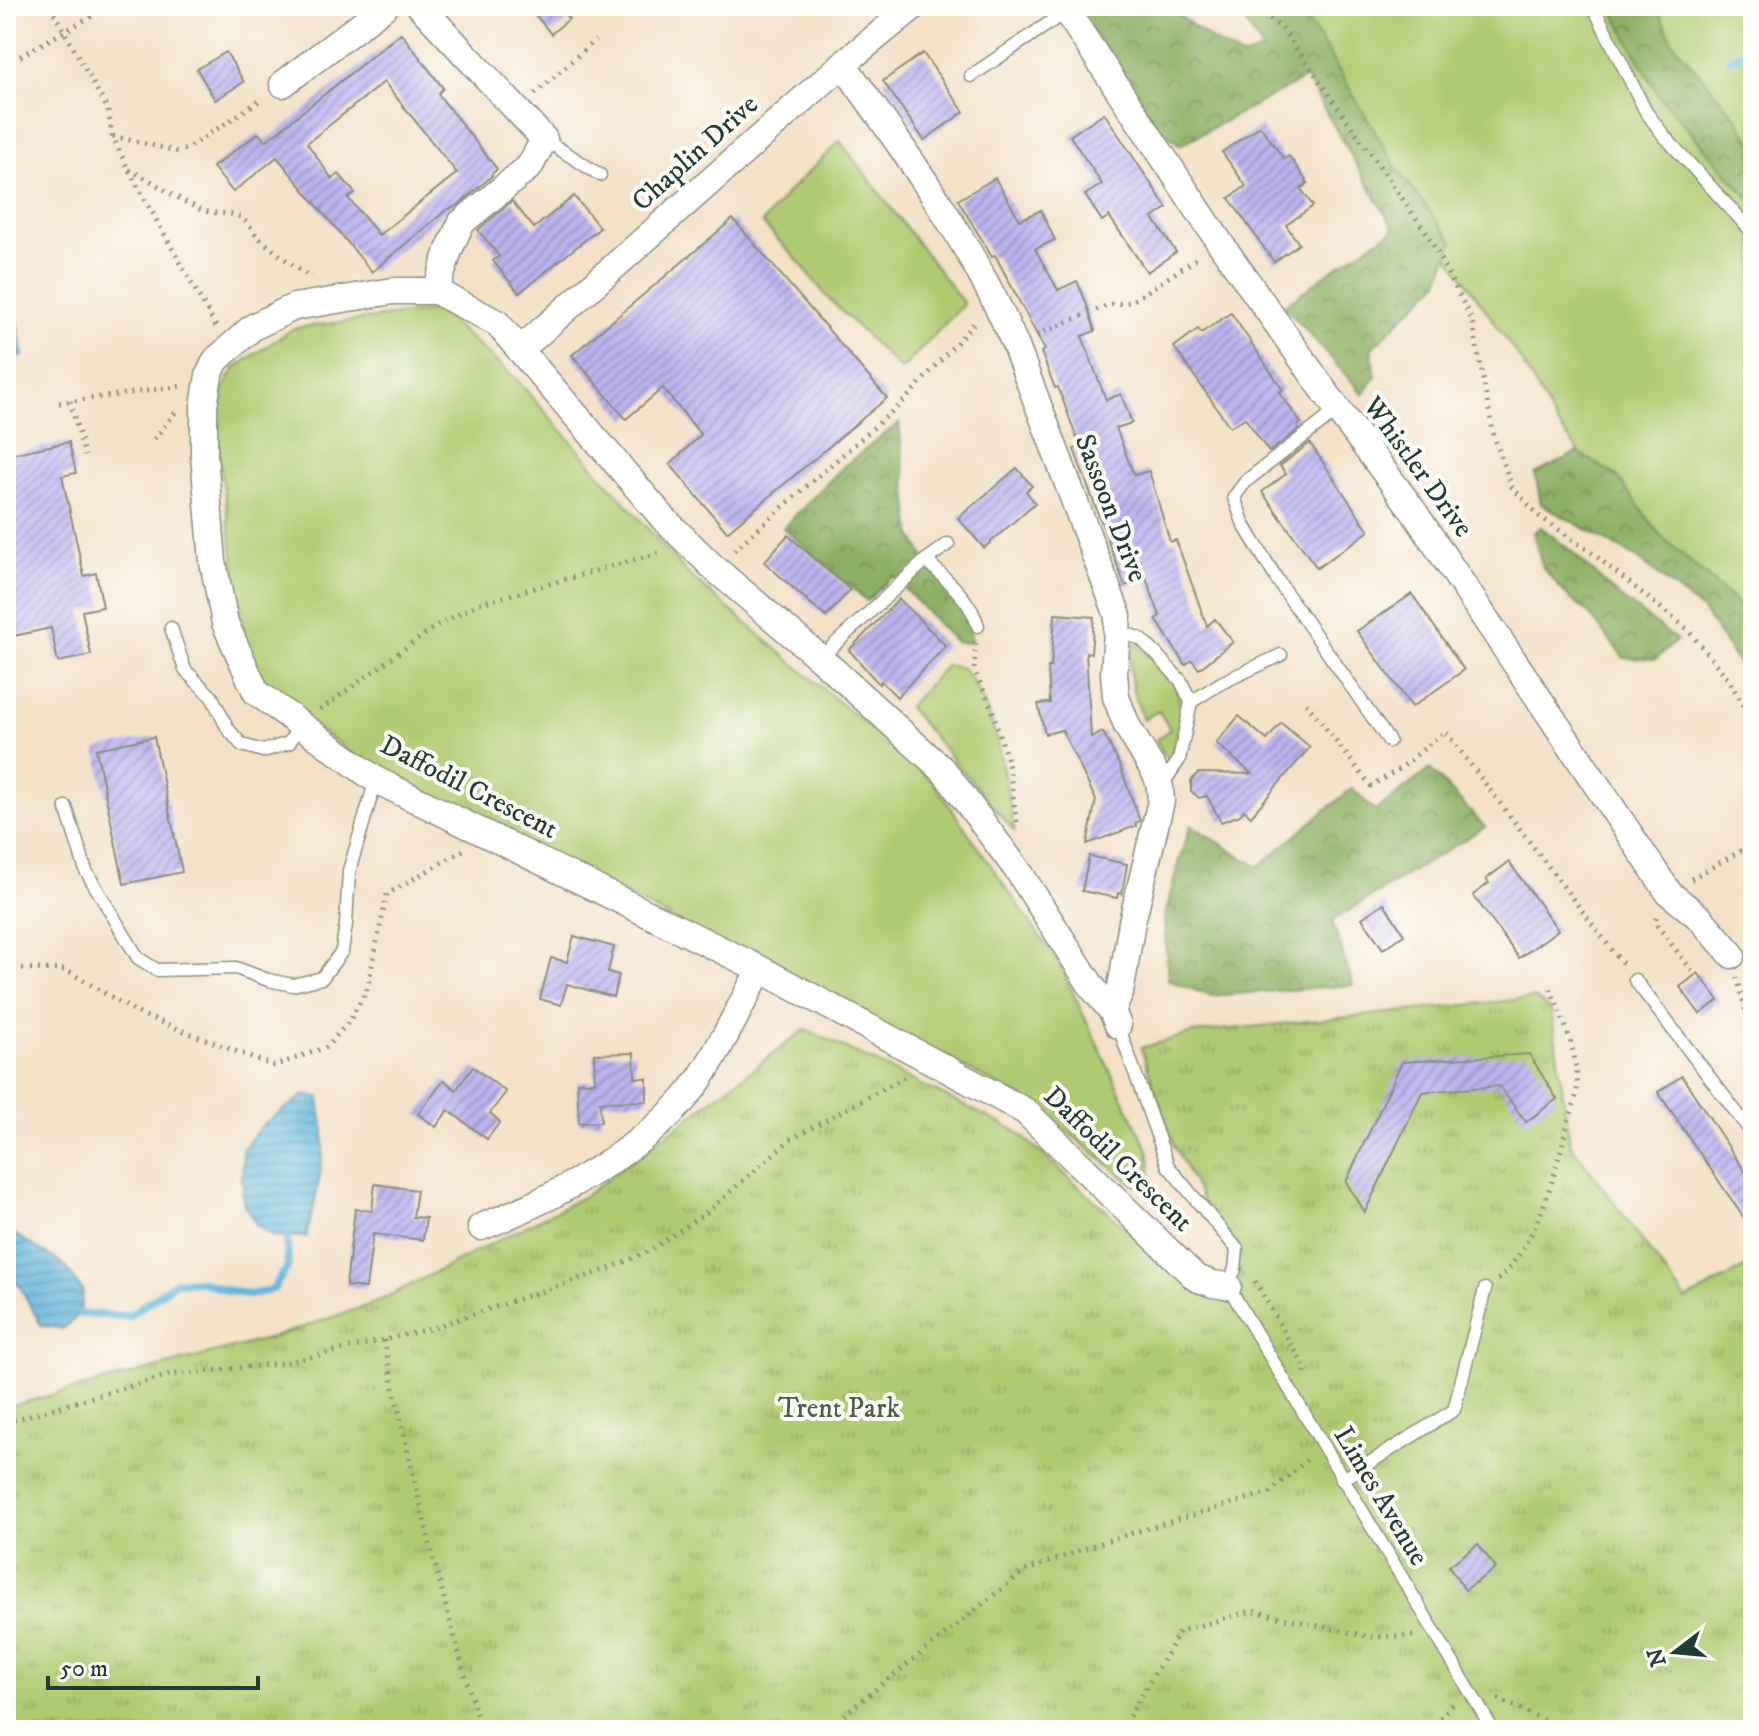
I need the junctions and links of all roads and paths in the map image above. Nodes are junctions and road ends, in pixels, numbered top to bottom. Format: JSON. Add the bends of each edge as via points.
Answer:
{"nodes":[{"id":1,"x":50,"y":6,"type":"edge"},
{"id":2,"x":110,"y":6,"type":"edge"},
{"id":3,"x":385,"y":6,"type":"edge"},
{"id":4,"x":420,"y":6,"type":"edge"},
{"id":5,"x":914,"y":6,"type":"edge"},
{"id":6,"x":1249,"y":6,"type":"edge"},
{"id":7,"x":1593,"y":6,"type":"edge"},
{"id":8,"x":1743,"y":6,"type":"edge"},
{"id":9,"x":1065,"y":9,"type":"edge"},
{"id":10,"x":1753,"y":14,"type":"edge"},
{"id":11,"x":64,"y":32,"type":"junction"},
{"id":12,"x":595,"y":40,"type":"dead end"},
{"id":13,"x":6,"y":64,"type":"edge"},
{"id":14,"x":843,"y":64,"type":"junction"},
{"id":15,"x":971,"y":76,"type":"dead end"},
{"id":16,"x":283,"y":84,"type":"joint"},
{"id":17,"x":517,"y":110,"type":"junction"},
{"id":18,"x":112,"y":135,"type":"junction"},
{"id":19,"x":544,"y":139,"type":"junction"},
{"id":20,"x":128,"y":169,"type":"junction"},
{"id":21,"x":600,"y":175,"type":"dead end"},
{"id":22,"x":1753,"y":233,"type":"edge"},
{"id":23,"x":1220,"y":243,"type":"junction"},
{"id":24,"x":318,"y":279,"type":"dead end"},
{"id":25,"x":436,"y":291,"type":"junction"},
{"id":26,"x":995,"y":299,"type":"junction"},
{"id":27,"x":1015,"y":344,"type":"junction"},
{"id":28,"x":227,"y":349,"type":"junction"},
{"id":29,"x":521,"y":349,"type":"junction"},
{"id":30,"x":209,"y":375,"type":"junction"},
{"id":31,"x":70,"y":401,"type":"junction"},
{"id":32,"x":59,"y":403,"type":"dead end"},
{"id":33,"x":1338,"y":410,"type":"junction"},
{"id":34,"x":85,"y":456,"type":"dead end"},
{"id":35,"x":948,"y":544,"type":"dead end"},
{"id":36,"x":695,"y":550,"type":"junction"},
{"id":37,"x":926,"y":560,"type":"junction"},
{"id":38,"x":714,"y":568,"type":"junction"},
{"id":39,"x":978,"y":626,"type":"joint"},
{"id":40,"x":171,"y":628,"type":"dead end"},
{"id":41,"x":1119,"y":631,"type":"junction"},
{"id":42,"x":1281,"y":655,"type":"dead end"},
{"id":43,"x":820,"y":658,"type":"junction"},
{"id":44,"x":1191,"y":702,"type":"junction"},
{"id":45,"x":1306,"y":703,"type":"dead end"},
{"id":46,"x":300,"y":724,"type":"junction"},
{"id":47,"x":1753,"y":724,"type":"edge"},
{"id":48,"x":1389,"y":741,"type":"dead end"},
{"id":49,"x":376,"y":780,"type":"junction"},
{"id":50,"x":1160,"y":788,"type":"junction"},
{"id":51,"x":66,"y":807,"type":"dead end"},
{"id":52,"x":1019,"y":872,"type":"junction"},
{"id":53,"x":1732,"y":955,"type":"joint"},
{"id":54,"x":6,"y":968,"type":"edge"},
{"id":55,"x":760,"y":969,"type":"junction"},
{"id":56,"x":1635,"y":980,"type":"joint"},
{"id":57,"x":92,"y":984,"type":"dead end"},
{"id":58,"x":1550,"y":988,"type":"dead end"},
{"id":59,"x":1115,"y":1018,"type":"junction"},
{"id":60,"x":1753,"y":1025,"type":"edge"},
{"id":61,"x":927,"y":1058,"type":"junction"},
{"id":62,"x":1753,"y":1134,"type":"edge"},
{"id":63,"x":481,"y":1227,"type":"dead end"},
{"id":64,"x":1228,"y":1286,"type":"junction"},
{"id":65,"x":1485,"y":1289,"type":"joint"},
{"id":66,"x":384,"y":1340,"type":"junction"},
{"id":67,"x":6,"y":1422,"type":"edge"},
{"id":68,"x":1323,"y":1446,"type":"junction"},
{"id":69,"x":1342,"y":1480,"type":"junction"},
{"id":70,"x":1436,"y":1635,"type":"junction"},
{"id":71,"x":1466,"y":1686,"type":"junction"},
{"id":72,"x":481,"y":1730,"type":"edge"},
{"id":73,"x":825,"y":1730,"type":"edge"},
{"id":74,"x":1121,"y":1730,"type":"edge"},
{"id":75,"x":1430,"y":1730,"type":"edge"},
{"id":76,"x":1441,"y":1730,"type":"edge"},
{"id":77,"x":1493,"y":1730,"type":"edge"},
{"id":78,"x":1566,"y":1730,"type":"edge"}],
"edges":[{"from":1,"to":11,"type":"path"},
{"from":2,"to":11,"type":"path"},
{"from":3,"to":16,"type":"street"},
{"from":4,"to":17,"type":"street"},
{"from":5,"to":14,"type":"street","name":"Chaplin Drive"},
{"from":6,"to":47,"type":"path","via":[[1282,28],[1428,235],[1472,320],[1494,437],[1512,487],[1539,516],[1687,629],[1729,680]]},
{"from":7,"to":22,"type":"lane","via":[[1646,112]]},
{"from":8,"to":10,"type":"lane"},
{"from":9,"to":15,"type":"lane"},
{"from":9,"to":23,"type":"street","name":"Whistler Drive"},
{"from":11,"to":13,"type":"path"},
{"from":11,"to":18,"type":"path","via":[[108,110]]},
{"from":12,"to":17,"type":"path"},
{"from":14,"to":26,"type":"street","name":"Sassoon Drive","via":[[940,201]]},
{"from":14,"to":29,"type":"street","name":"Chaplin Drive"},
{"from":16,"to":18,"type":"path","via":[[187,149]]},
{"from":17,"to":19,"type":"street"},
{"from":18,"to":20,"type":"path"},
{"from":19,"to":21,"type":"lane"},
{"from":19,"to":25,"type":"street","via":[[530,166],[461,223]]},
{"from":20,"to":24,"type":"path","via":[[205,211],[237,215],[271,248]]},
{"from":20,"to":28,"type":"path"},
{"from":23,"to":27,"type":"path","via":[[1131,302],[1108,305]]},
{"from":23,"to":33,"type":"street","name":"Whistler Drive"},
{"from":25,"to":28,"type":"street","name":"Daffodil Crescent","via":[[393,291],[294,307],[253,327]]},
{"from":25,"to":29,"type":"street","name":"Daffodil Crescent","via":[[497,323]]},
{"from":26,"to":27,"type":"street","name":"Sassoon Drive"},
{"from":26,"to":38,"type":"path","via":[[904,401]]},
{"from":27,"to":41,"type":"street","name":"Sassoon Drive","via":[[1118,616]]},
{"from":28,"to":30,"type":"street","name":"Daffodil Crescent"},
{"from":29,"to":36,"type":"street","name":"Daffodil Crescent"},
{"from":30,"to":31,"type":"path","via":[[177,388]]},
{"from":30,"to":46,"type":"street","name":"Daffodil Crescent","via":[[204,455],[213,562],[225,623],[256,692]]},
{"from":31,"to":32,"type":"path"},
{"from":31,"to":34,"type":"path"},
{"from":33,"to":48,"type":"lane","via":[[1246,481],[1234,497],[1244,525],[1278,581]]},
{"from":33,"to":53,"type":"street","name":"Whistler Drive","via":[[1410,506],[1669,893]]},
{"from":35,"to":37,"type":"lane"},
{"from":36,"to":38,"type":"street","name":"Daffodil Crescent"},
{"from":36,"to":46,"type":"path","via":[[666,551],[478,604],[436,626]]},
{"from":37,"to":39,"type":"lane","via":[[962,596]]},
{"from":37,"to":43,"type":"lane"},
{"from":38,"to":43,"type":"street","name":"Daffodil Crescent"},
{"from":39,"to":52,"type":"path","via":[[974,670],[992,708],[1009,767]]},
{"from":40,"to":46,"type":"lane","via":[[185,670],[212,697],[242,745],[263,751],[289,743]]},
{"from":41,"to":44,"type":"lane","via":[[1141,639],[1181,681]]},
{"from":41,"to":50,"type":"street","name":"Sassoon Drive","via":[[1116,697]]},
{"from":42,"to":44,"type":"lane"},
{"from":43,"to":52,"type":"street","name":"Daffodil Crescent","via":[[944,771]]},
{"from":44,"to":50,"type":"lane","via":[[1179,760]]},
{"from":45,"to":56,"type":"path","via":[[1371,786],[1445,731]]},
{"from":46,"to":49,"type":"street","name":"Daffodil Crescent"},
{"from":49,"to":51,"type":"lane","via":[[349,871],[342,951],[322,978],[293,985],[236,968],[157,970],[138,958],[86,871]]},
{"from":49,"to":55,"type":"street","name":"Daffodil Crescent"},
{"from":50,"to":59,"type":"street"},
{"from":52,"to":59,"type":"street","name":"Daffodil Crescent"},
{"from":53,"to":60,"type":"path"},
{"from":54,"to":57,"type":"path","via":[[66,970]]},
{"from":55,"to":61,"type":"street","name":"Daffodil Crescent"},
{"from":55,"to":63,"type":"street","via":[[700,1078],[672,1111],[616,1157]]},
{"from":56,"to":62,"type":"lane"},
{"from":58,"to":65,"type":"path","via":[[1570,1036],[1577,1089],[1556,1173],[1534,1228],[1514,1264]]},
{"from":59,"to":64,"type":"lane","via":[[1168,1166],[1237,1249]]},
{"from":61,"to":64,"type":"street","name":"Daffodil Crescent","via":[[1025,1111],[1196,1278]]},
{"from":61,"to":66,"type":"path","via":[[917,1071],[791,1139],[707,1212],[649,1251],[608,1269]]},
{"from":64,"to":68,"type":"lane","name":"Limes Avenue"},
{"from":65,"to":69,"type":"lane","via":[[1454,1410]]},
{"from":66,"to":67,"type":"path","via":[[285,1363],[169,1375]]},
{"from":66,"to":72,"type":"path"},
{"from":68,"to":69,"type":"lane","name":"Limes Avenue"},
{"from":68,"to":73,"type":"path","via":[[1270,1492],[1024,1571]]},
{"from":69,"to":70,"type":"lane","name":"Limes Avenue"},
{"from":70,"to":71,"type":"lane","name":"Limes Avenue"},
{"from":70,"to":74,"type":"path","via":[[1370,1637],[1252,1611],[1180,1631]]},
{"from":71,"to":77,"type":"lane","name":"Limes Avenue"},
{"from":71,"to":78,"type":"path"},
{"from":75,"to":76,"type":"path","via":[[1436,1722]]}]}
